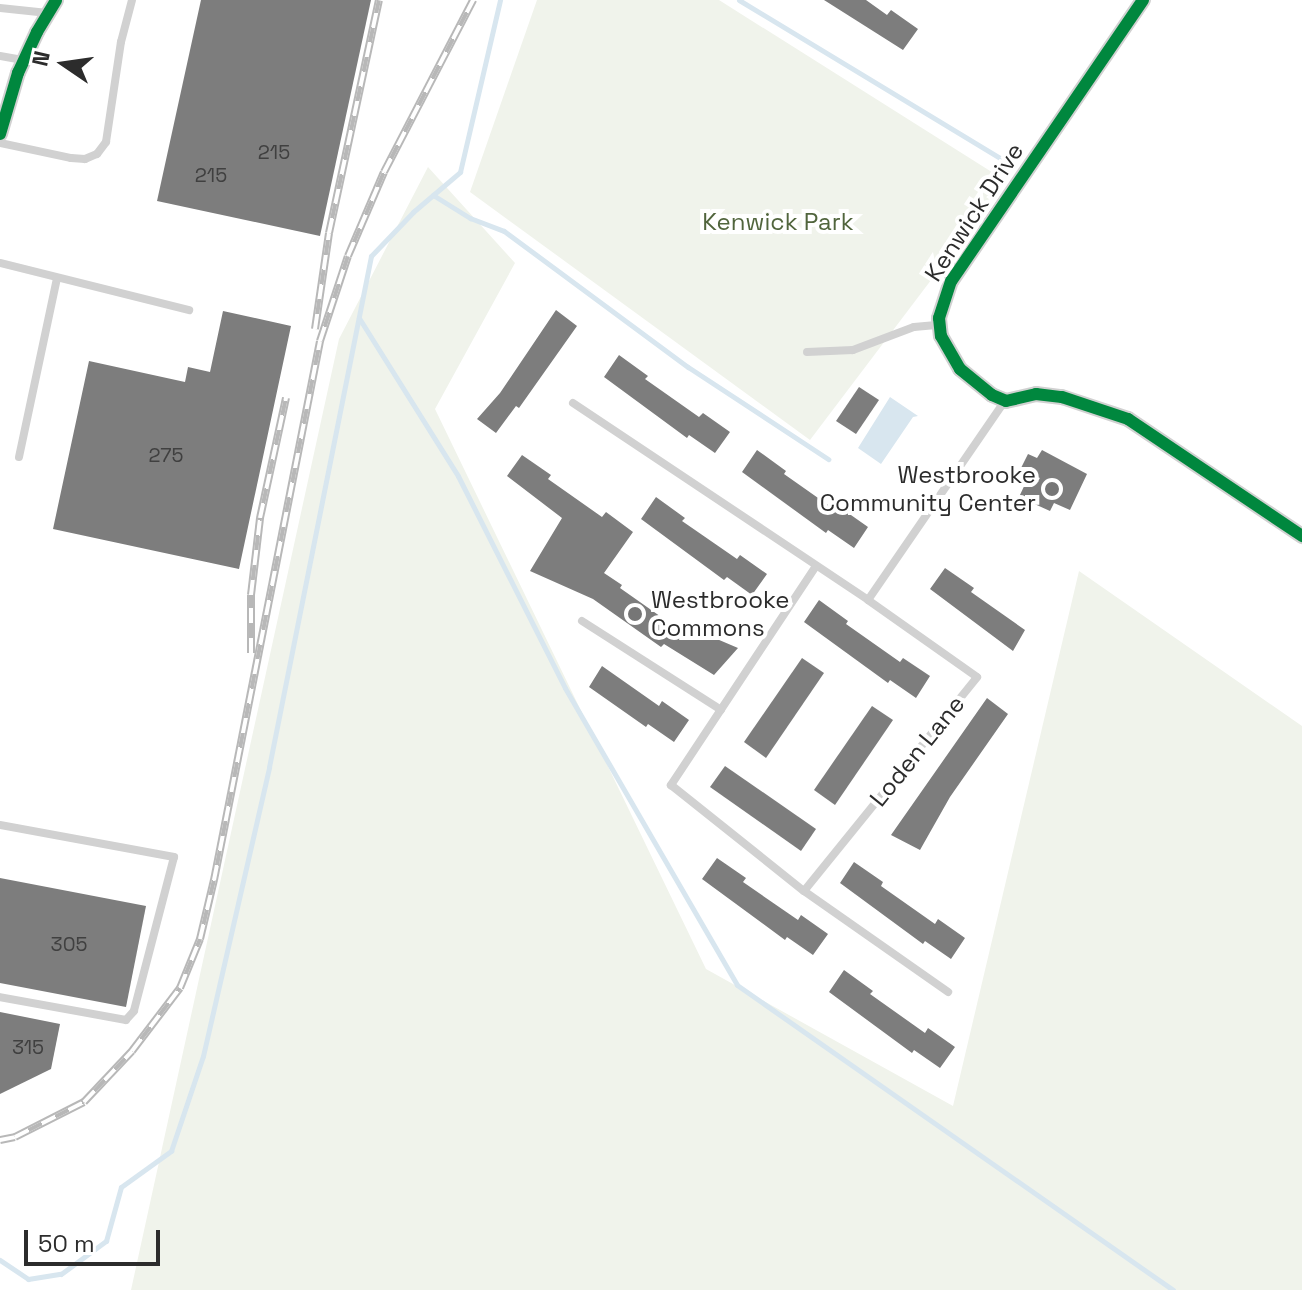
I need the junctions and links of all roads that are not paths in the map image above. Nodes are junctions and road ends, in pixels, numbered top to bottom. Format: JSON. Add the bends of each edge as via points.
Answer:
{"nodes":[{"id":1,"x":132,"y":0,"type":"edge"},
{"id":2,"x":1143,"y":0,"type":"edge"},
{"id":3,"x":52,"y":6,"type":"edge"},
{"id":4,"x":0,"y":8,"type":"edge"},
{"id":5,"x":0,"y":56,"type":"edge"},
{"id":6,"x":24,"y":60,"type":"junction"},
{"id":7,"x":5,"y":97,"type":"edge"},
{"id":8,"x":0,"y":134,"type":"edge"},
{"id":9,"x":0,"y":143,"type":"edge"},
{"id":10,"x":0,"y":263,"type":"edge"},
{"id":11,"x":57,"y":278,"type":"junction"},
{"id":12,"x":189,"y":310,"type":"dead end"},
{"id":13,"x":940,"y":325,"type":"junction"},
{"id":14,"x":807,"y":352,"type":"dead end"},
{"id":15,"x":1006,"y":401,"type":"junction"},
{"id":16,"x":573,"y":403,"type":"dead end"},
{"id":17,"x":19,"y":457,"type":"dead end"},
{"id":18,"x":1302,"y":536,"type":"edge"},
{"id":19,"x":816,"y":566,"type":"junction"},
{"id":20,"x":868,"y":600,"type":"junction"},
{"id":21,"x":582,"y":621,"type":"dead end"},
{"id":22,"x":721,"y":710,"type":"junction"},
{"id":23,"x":0,"y":825,"type":"edge"},
{"id":24,"x":804,"y":891,"type":"junction"},
{"id":25,"x":948,"y":992,"type":"dead end"},
{"id":26,"x":0,"y":997,"type":"edge"}],
"edges":[{"from":1,"to":9,"type":"lane","via":[[106,142],[97,154],[71,158]]},
{"from":2,"to":13,"type":"street","name":"Kenwick Drive","via":[[951,281]]},
{"from":3,"to":4,"type":"lane"},
{"from":3,"to":6,"type":"street"},
{"from":5,"to":6,"type":"lane"},
{"from":6,"to":7,"type":"street"},
{"from":7,"to":8,"type":"street"},
{"from":10,"to":11,"type":"lane"},
{"from":11,"to":12,"type":"lane"},
{"from":11,"to":17,"type":"lane"},
{"from":13,"to":14,"type":"lane","via":[[914,327],[853,350]]},
{"from":13,"to":15,"type":"street","via":[[948,354],[960,369]]},
{"from":15,"to":18,"type":"street","via":[[1036,394],[1062,397],[1128,419]]},
{"from":15,"to":20,"type":"lane"},
{"from":16,"to":19,"type":"lane","name":"Loden Lane"},
{"from":19,"to":20,"type":"lane","name":"Loden Lane"},
{"from":19,"to":22,"type":"lane"},
{"from":20,"to":24,"type":"lane","name":"Loden Lane","via":[[977,677]]},
{"from":21,"to":22,"type":"lane"},
{"from":22,"to":24,"type":"lane","via":[[671,785]]},
{"from":23,"to":26,"type":"lane","via":[[174,857],[134,1011],[126,1020]]},
{"from":24,"to":25,"type":"lane"}]}
